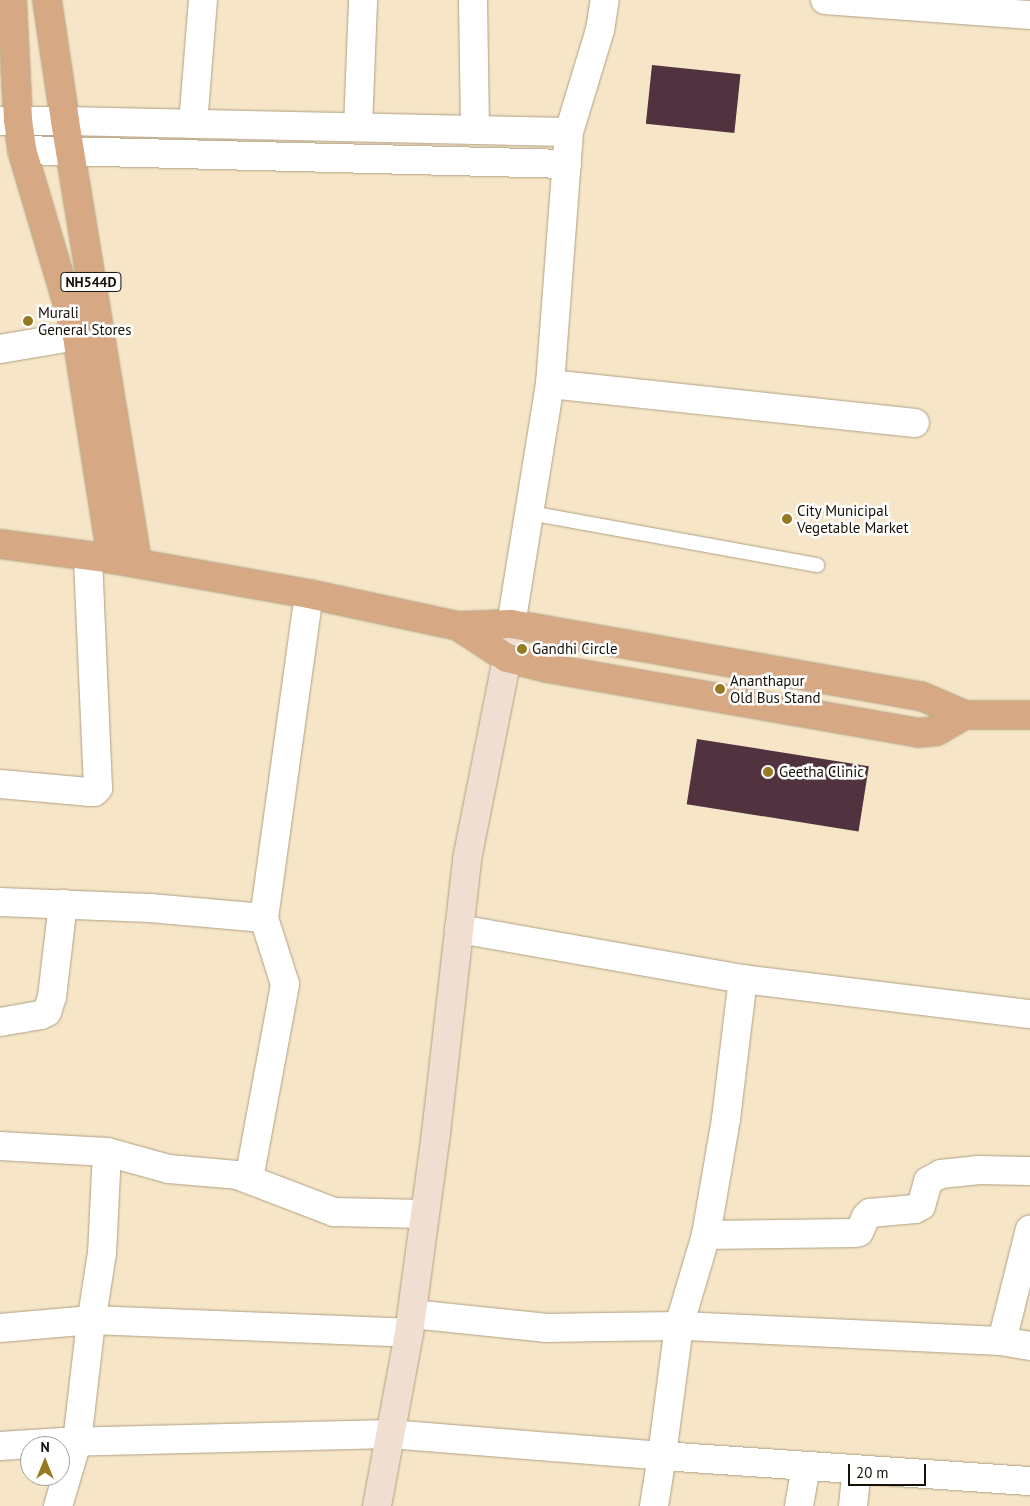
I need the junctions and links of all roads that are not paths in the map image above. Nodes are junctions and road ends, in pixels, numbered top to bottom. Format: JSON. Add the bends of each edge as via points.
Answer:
{"nodes":[{"id":1,"x":12,"y":0,"type":"edge"},
{"id":2,"x":47,"y":0,"type":"edge"},
{"id":3,"x":203,"y":0,"type":"edge"},
{"id":4,"x":363,"y":0,"type":"edge"},
{"id":5,"x":473,"y":0,"type":"edge"},
{"id":6,"x":605,"y":0,"type":"edge"},
{"id":7,"x":825,"y":0,"type":"edge"},
{"id":8,"x":866,"y":2,"type":"edge"},
{"id":9,"x":936,"y":4,"type":"edge"},
{"id":10,"x":1027,"y":10,"type":"edge"},
{"id":11,"x":9,"y":120,"type":"edge"},
{"id":12,"x":64,"y":120,"type":"junction"},
{"id":13,"x":193,"y":124,"type":"junction"},
{"id":14,"x":358,"y":127,"type":"junction"},
{"id":15,"x":475,"y":130,"type":"junction"},
{"id":16,"x":569,"y":132,"type":"junction"},
{"id":17,"x":22,"y":150,"type":"junction"},
{"id":18,"x":70,"y":151,"type":"junction"},
{"id":19,"x":566,"y":164,"type":"junction"},
{"id":20,"x":77,"y":336,"type":"junction"},
{"id":21,"x":0,"y":349,"type":"edge"},
{"id":22,"x":550,"y":384,"type":"junction"},
{"id":23,"x":914,"y":423,"type":"dead end"},
{"id":24,"x":530,"y":513,"type":"junction"},
{"id":25,"x":0,"y":544,"type":"edge"},
{"id":26,"x":112,"y":559,"type":"junction"},
{"id":27,"x":817,"y":565,"type":"dead end"},
{"id":28,"x":309,"y":594,"type":"junction"},
{"id":29,"x":511,"y":624,"type":"junction"},
{"id":30,"x":458,"y":626,"type":"junction"},
{"id":31,"x":507,"y":658,"type":"junction"},
{"id":32,"x":965,"y":715,"type":"junction"},
{"id":33,"x":1030,"y":715,"type":"edge"},
{"id":34,"x":0,"y":784,"type":"edge"},
{"id":35,"x":0,"y":902,"type":"edge"},
{"id":36,"x":63,"y":904,"type":"junction"},
{"id":37,"x":264,"y":918,"type":"junction"},
{"id":38,"x":459,"y":929,"type":"junction"},
{"id":39,"x":743,"y":979,"type":"junction"},
{"id":40,"x":1030,"y":1014,"type":"edge"},
{"id":41,"x":0,"y":1022,"type":"edge"},
{"id":42,"x":0,"y":1146,"type":"edge"},
{"id":43,"x":107,"y":1152,"type":"junction"},
{"id":44,"x":1030,"y":1171,"type":"edge"},
{"id":45,"x":249,"y":1179,"type":"junction"},
{"id":46,"x":424,"y":1214,"type":"junction"},
{"id":47,"x":1030,"y":1229,"type":"edge"},
{"id":48,"x":706,"y":1235,"type":"junction"},
{"id":49,"x":92,"y":1320,"type":"junction"},
{"id":50,"x":410,"y":1323,"type":"junction"},
{"id":51,"x":679,"y":1326,"type":"junction"},
{"id":52,"x":0,"y":1328,"type":"edge"},
{"id":53,"x":1002,"y":1341,"type":"junction"},
{"id":54,"x":1030,"y":1346,"type":"edge"},
{"id":55,"x":390,"y":1434,"type":"junction"},
{"id":56,"x":77,"y":1442,"type":"junction"},
{"id":57,"x":0,"y":1446,"type":"edge"},
{"id":58,"x":662,"y":1456,"type":"junction"},
{"id":59,"x":806,"y":1467,"type":"junction"},
{"id":60,"x":857,"y":1470,"type":"junction"},
{"id":61,"x":1030,"y":1482,"type":"edge"},
{"id":62,"x":58,"y":1506,"type":"edge"},
{"id":63,"x":376,"y":1506,"type":"edge"},
{"id":64,"x":654,"y":1506,"type":"edge"},
{"id":65,"x":799,"y":1506,"type":"edge"},
{"id":66,"x":852,"y":1506,"type":"edge"}],
"edges":[{"from":1,"to":11,"type":"highway","number":"NH544D"},
{"from":2,"to":12,"type":"highway","number":"NH544D"},
{"from":3,"to":13,"type":"street"},
{"from":4,"to":14,"type":"street"},
{"from":5,"to":15,"type":"street"},
{"from":6,"to":16,"type":"street","via":[[600,30]]},
{"from":7,"to":8,"type":"street"},
{"from":8,"to":9,"type":"street"},
{"from":9,"to":10,"type":"street"},
{"from":11,"to":12,"type":"street"},
{"from":11,"to":17,"type":"highway","number":"NH544D"},
{"from":12,"to":13,"type":"street"},
{"from":12,"to":18,"type":"highway","number":"NH544D"},
{"from":13,"to":14,"type":"street"},
{"from":14,"to":15,"type":"street"},
{"from":15,"to":16,"type":"street"},
{"from":16,"to":19,"type":"street"},
{"from":17,"to":18,"type":"street"},
{"from":17,"to":20,"type":"highway","number":"NH544D"},
{"from":18,"to":19,"type":"street"},
{"from":18,"to":26,"type":"highway","number":"NH544D"},
{"from":19,"to":22,"type":"street"},
{"from":20,"to":21,"type":"street"},
{"from":20,"to":26,"type":"highway","number":"NH544D"},
{"from":22,"to":23,"type":"street"},
{"from":22,"to":24,"type":"street"},
{"from":24,"to":27,"type":"lane"},
{"from":24,"to":29,"type":"street"},
{"from":25,"to":26,"type":"highway"},
{"from":26,"to":28,"type":"highway"},
{"from":26,"to":34,"type":"street","via":[[98,788],[89,792]]},
{"from":28,"to":30,"type":"highway"},
{"from":28,"to":37,"type":"street"},
{"from":29,"to":30,"type":"highway"},
{"from":29,"to":31,"type":"main road"},
{"from":29,"to":32,"type":"highway","via":[[921,696]]},
{"from":30,"to":31,"type":"highway"},
{"from":31,"to":32,"type":"highway","via":[[918,733],[937,730]]},
{"from":31,"to":38,"type":"main road","via":[[467,859]]},
{"from":32,"to":33,"type":"highway"},
{"from":35,"to":36,"type":"street"},
{"from":36,"to":37,"type":"street"},
{"from":36,"to":41,"type":"street","via":[[52,997],[47,1012],[41,1016]]},
{"from":37,"to":45,"type":"street","via":[[285,984]]},
{"from":38,"to":39,"type":"street"},
{"from":38,"to":46,"type":"main road"},
{"from":39,"to":40,"type":"street"},
{"from":39,"to":48,"type":"street","via":[[726,1119]]},
{"from":42,"to":43,"type":"street"},
{"from":43,"to":45,"type":"street","via":[[169,1169]]},
{"from":43,"to":49,"type":"street","via":[[102,1253]]},
{"from":44,"to":48,"type":"street","via":[[977,1170],[941,1174],[928,1181],[921,1206],[870,1213],[855,1234]]},
{"from":45,"to":46,"type":"street","via":[[334,1212]]},
{"from":46,"to":50,"type":"main road"},
{"from":47,"to":53,"type":"street"},
{"from":48,"to":51,"type":"street"},
{"from":49,"to":50,"type":"street"},
{"from":49,"to":52,"type":"street"},
{"from":49,"to":56,"type":"street"},
{"from":50,"to":51,"type":"street","via":[[547,1328]]},
{"from":50,"to":55,"type":"main road"},
{"from":51,"to":53,"type":"street"},
{"from":51,"to":58,"type":"street"},
{"from":53,"to":54,"type":"street"},
{"from":55,"to":56,"type":"street"},
{"from":55,"to":58,"type":"street"},
{"from":55,"to":63,"type":"main road"},
{"from":56,"to":57,"type":"street"},
{"from":56,"to":62,"type":"street"},
{"from":58,"to":59,"type":"street"},
{"from":58,"to":64,"type":"street"},
{"from":59,"to":60,"type":"street"},
{"from":59,"to":65,"type":"street"},
{"from":60,"to":61,"type":"street"},
{"from":60,"to":66,"type":"street"}]}
